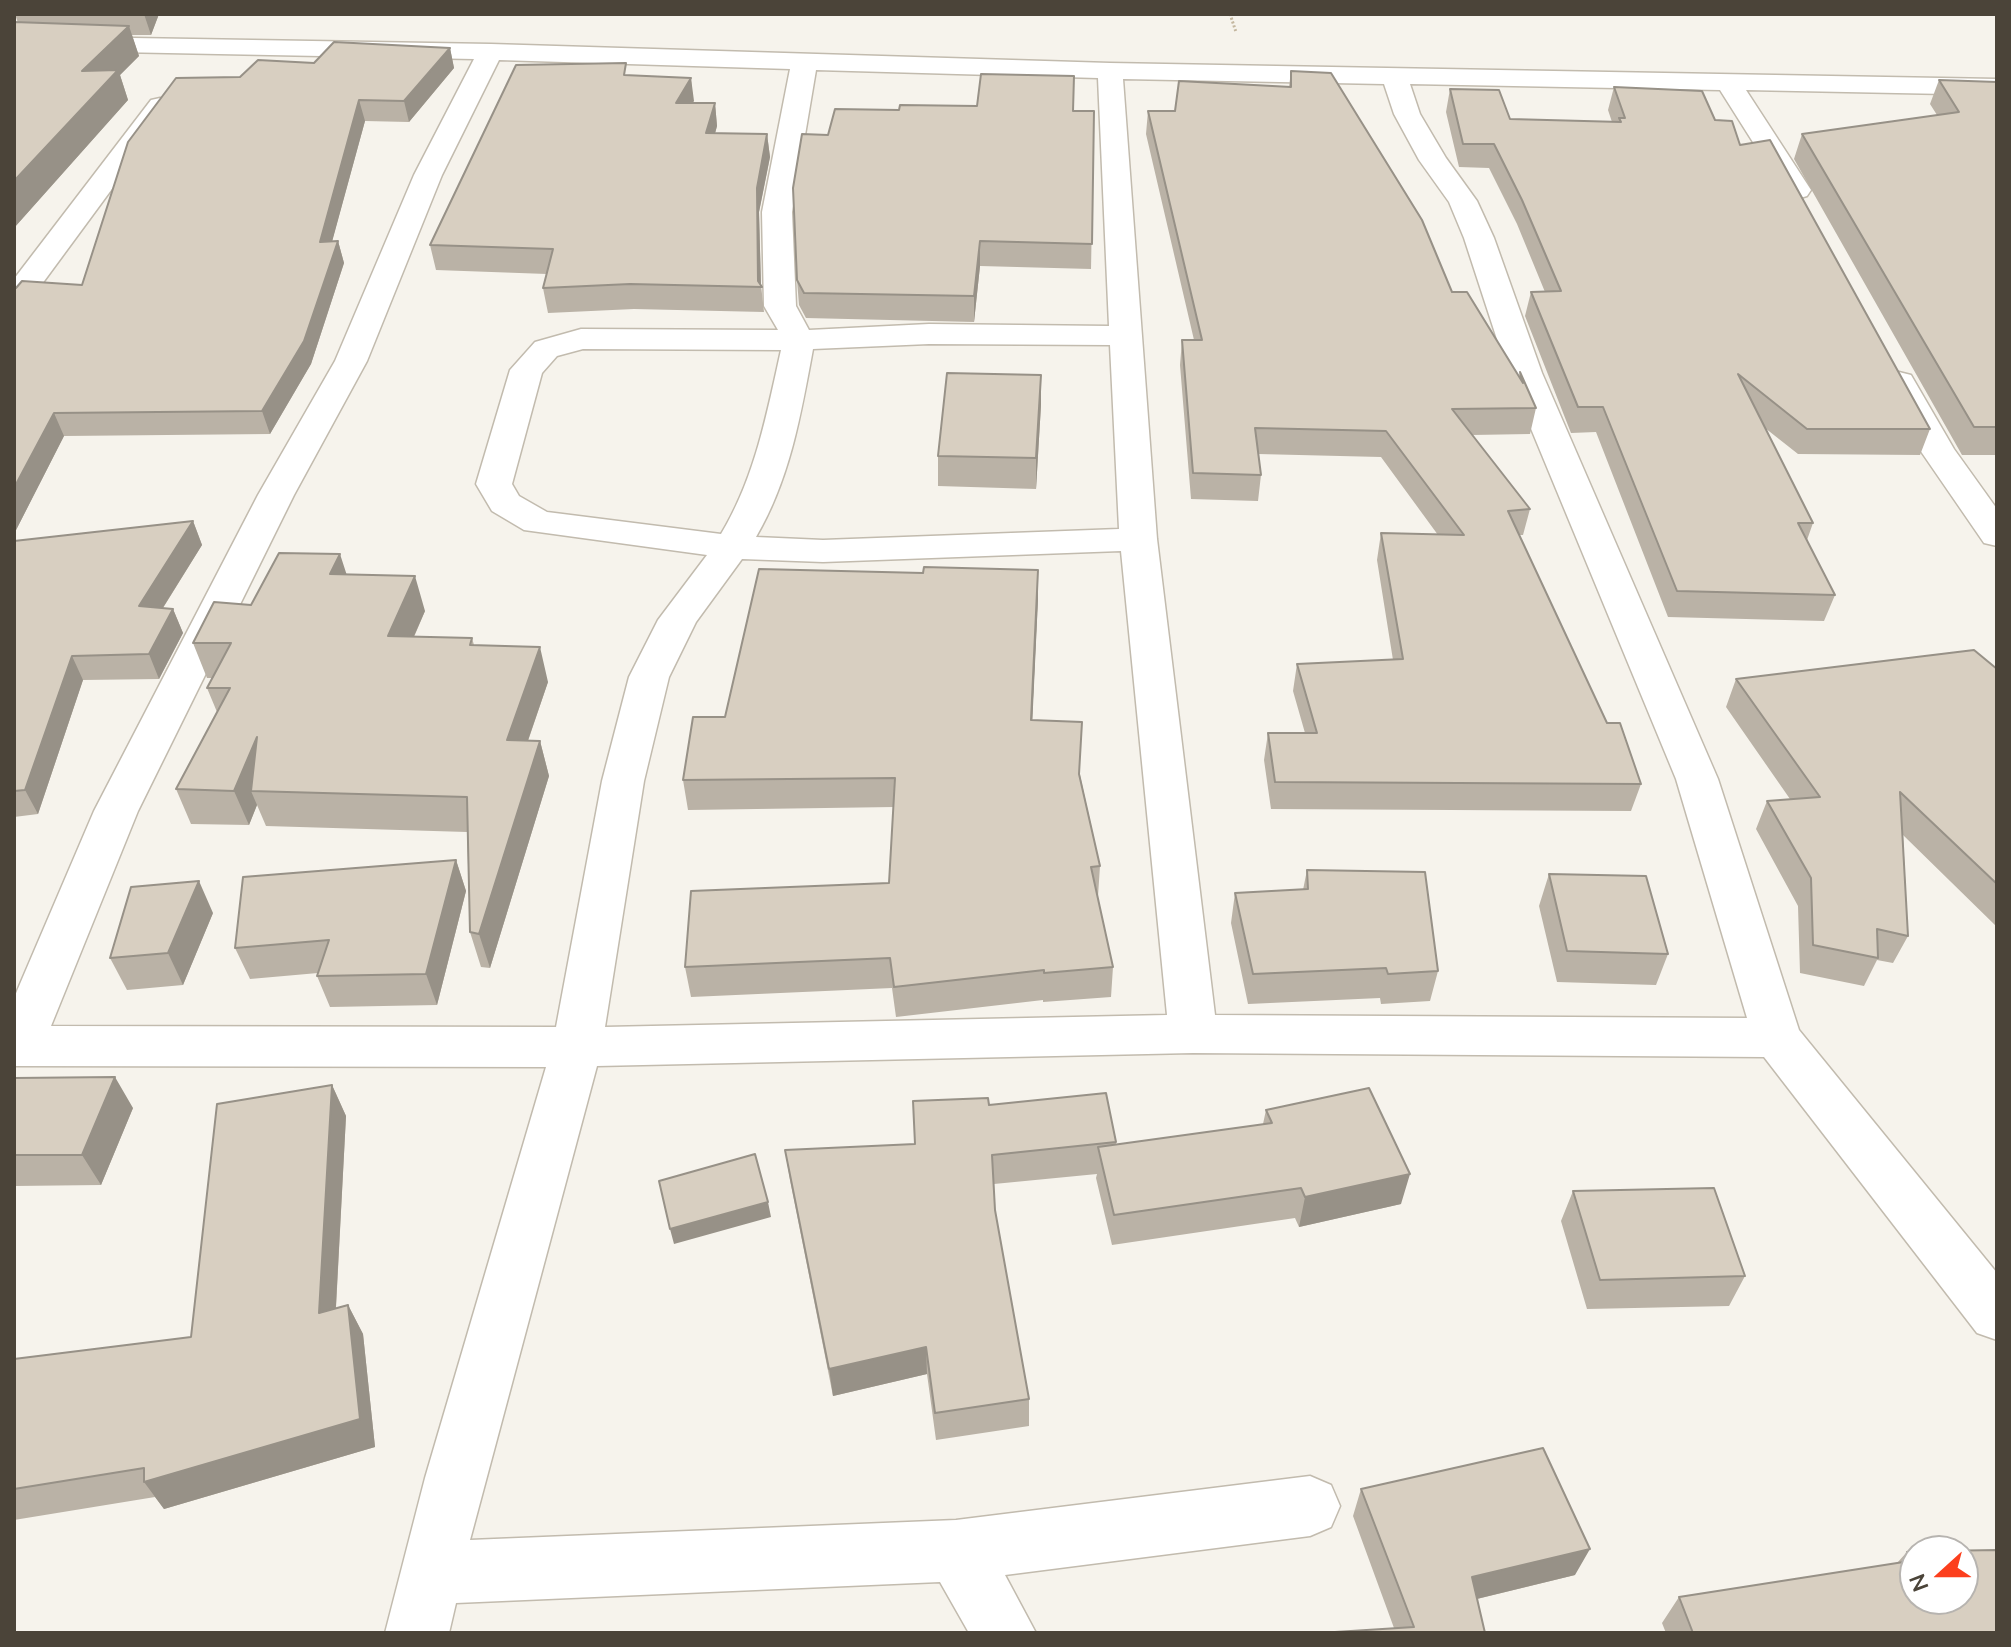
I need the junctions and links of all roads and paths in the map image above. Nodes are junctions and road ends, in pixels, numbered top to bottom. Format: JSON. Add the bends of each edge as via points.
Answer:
{"nodes":[{"id":1,"x":14,"y":43,"type":"edge"},
{"id":2,"x":205,"y":46,"type":"junction"},
{"id":3,"x":491,"y":52,"type":"junction"},
{"id":4,"x":804,"y":63,"type":"junction"},
{"id":5,"x":1110,"y":71,"type":"junction"},
{"id":6,"x":1394,"y":76,"type":"junction"},
{"id":7,"x":1727,"y":81,"type":"junction"},
{"id":8,"x":1997,"y":87,"type":"edge"},
{"id":9,"x":1811,"y":216,"type":"edge"},
{"id":10,"x":14,"y":300,"type":"edge"},
{"id":11,"x":1126,"y":336,"type":"junction"},
{"id":12,"x":799,"y":340,"type":"junction"},
{"id":13,"x":1888,"y":362,"type":"edge"},
{"id":14,"x":1997,"y":535,"type":"edge"},
{"id":15,"x":1138,"y":539,"type":"junction"},
{"id":16,"x":732,"y":547,"type":"junction"},
{"id":17,"x":1193,"y":1034,"type":"junction"},
{"id":18,"x":1777,"y":1038,"type":"junction"},
{"id":19,"x":16,"y":1046,"type":"edge"},
{"id":20,"x":577,"y":1047,"type":"junction"},
{"id":21,"x":1997,"y":1315,"type":"edge"},
{"id":22,"x":1310,"y":1506,"type":"dead end"},
{"id":23,"x":956,"y":1551,"type":"junction"},
{"id":24,"x":431,"y":1573,"type":"junction"},
{"id":25,"x":417,"y":1633,"type":"edge"},
{"id":26,"x":1004,"y":1633,"type":"edge"}],
"edges":[{"from":1,"to":2,"type":"street"},
{"from":2,"to":3,"type":"street"},
{"from":2,"to":10,"type":"street"},
{"from":3,"to":4,"type":"street"},
{"from":3,"to":19,"type":"street","via":[[428,175],[351,361],[276,495],[116,811]]},
{"from":4,"to":5,"type":"street"},
{"from":4,"to":12,"type":"street","via":[[777,212],[780,306]]},
{"from":5,"to":6,"type":"street"},
{"from":5,"to":11,"type":"street"},
{"from":6,"to":7,"type":"street"},
{"from":6,"to":18,"type":"street","via":[[1407,114],[1463,201],[1479,238],[1525,373],[1697,779]]},
{"from":7,"to":8,"type":"street"},
{"from":7,"to":9,"type":"street"},
{"from":11,"to":12,"type":"street","via":[[929,334]]},
{"from":11,"to":15,"type":"street"},
{"from":12,"to":16,"type":"street","via":[[778,443]]},
{"from":12,"to":16,"type":"street","via":[[581,339],[546,349],[526,370],[494,484],[505,503],[537,522]]},
{"from":13,"to":14,"type":"street","via":[[1937,450]]},
{"from":15,"to":16,"type":"street","via":[[823,551]]},
{"from":15,"to":17,"type":"street"},
{"from":16,"to":20,"type":"street","via":[[678,620],[649,677],[623,781]]},
{"from":17,"to":18,"type":"street"},
{"from":17,"to":20,"type":"street"},
{"from":18,"to":21,"type":"street"},
{"from":19,"to":20,"type":"street"},
{"from":20,"to":24,"type":"street"},
{"from":22,"to":23,"type":"street"},
{"from":23,"to":24,"type":"street"},
{"from":23,"to":26,"type":"street"},
{"from":24,"to":25,"type":"street"}]}
